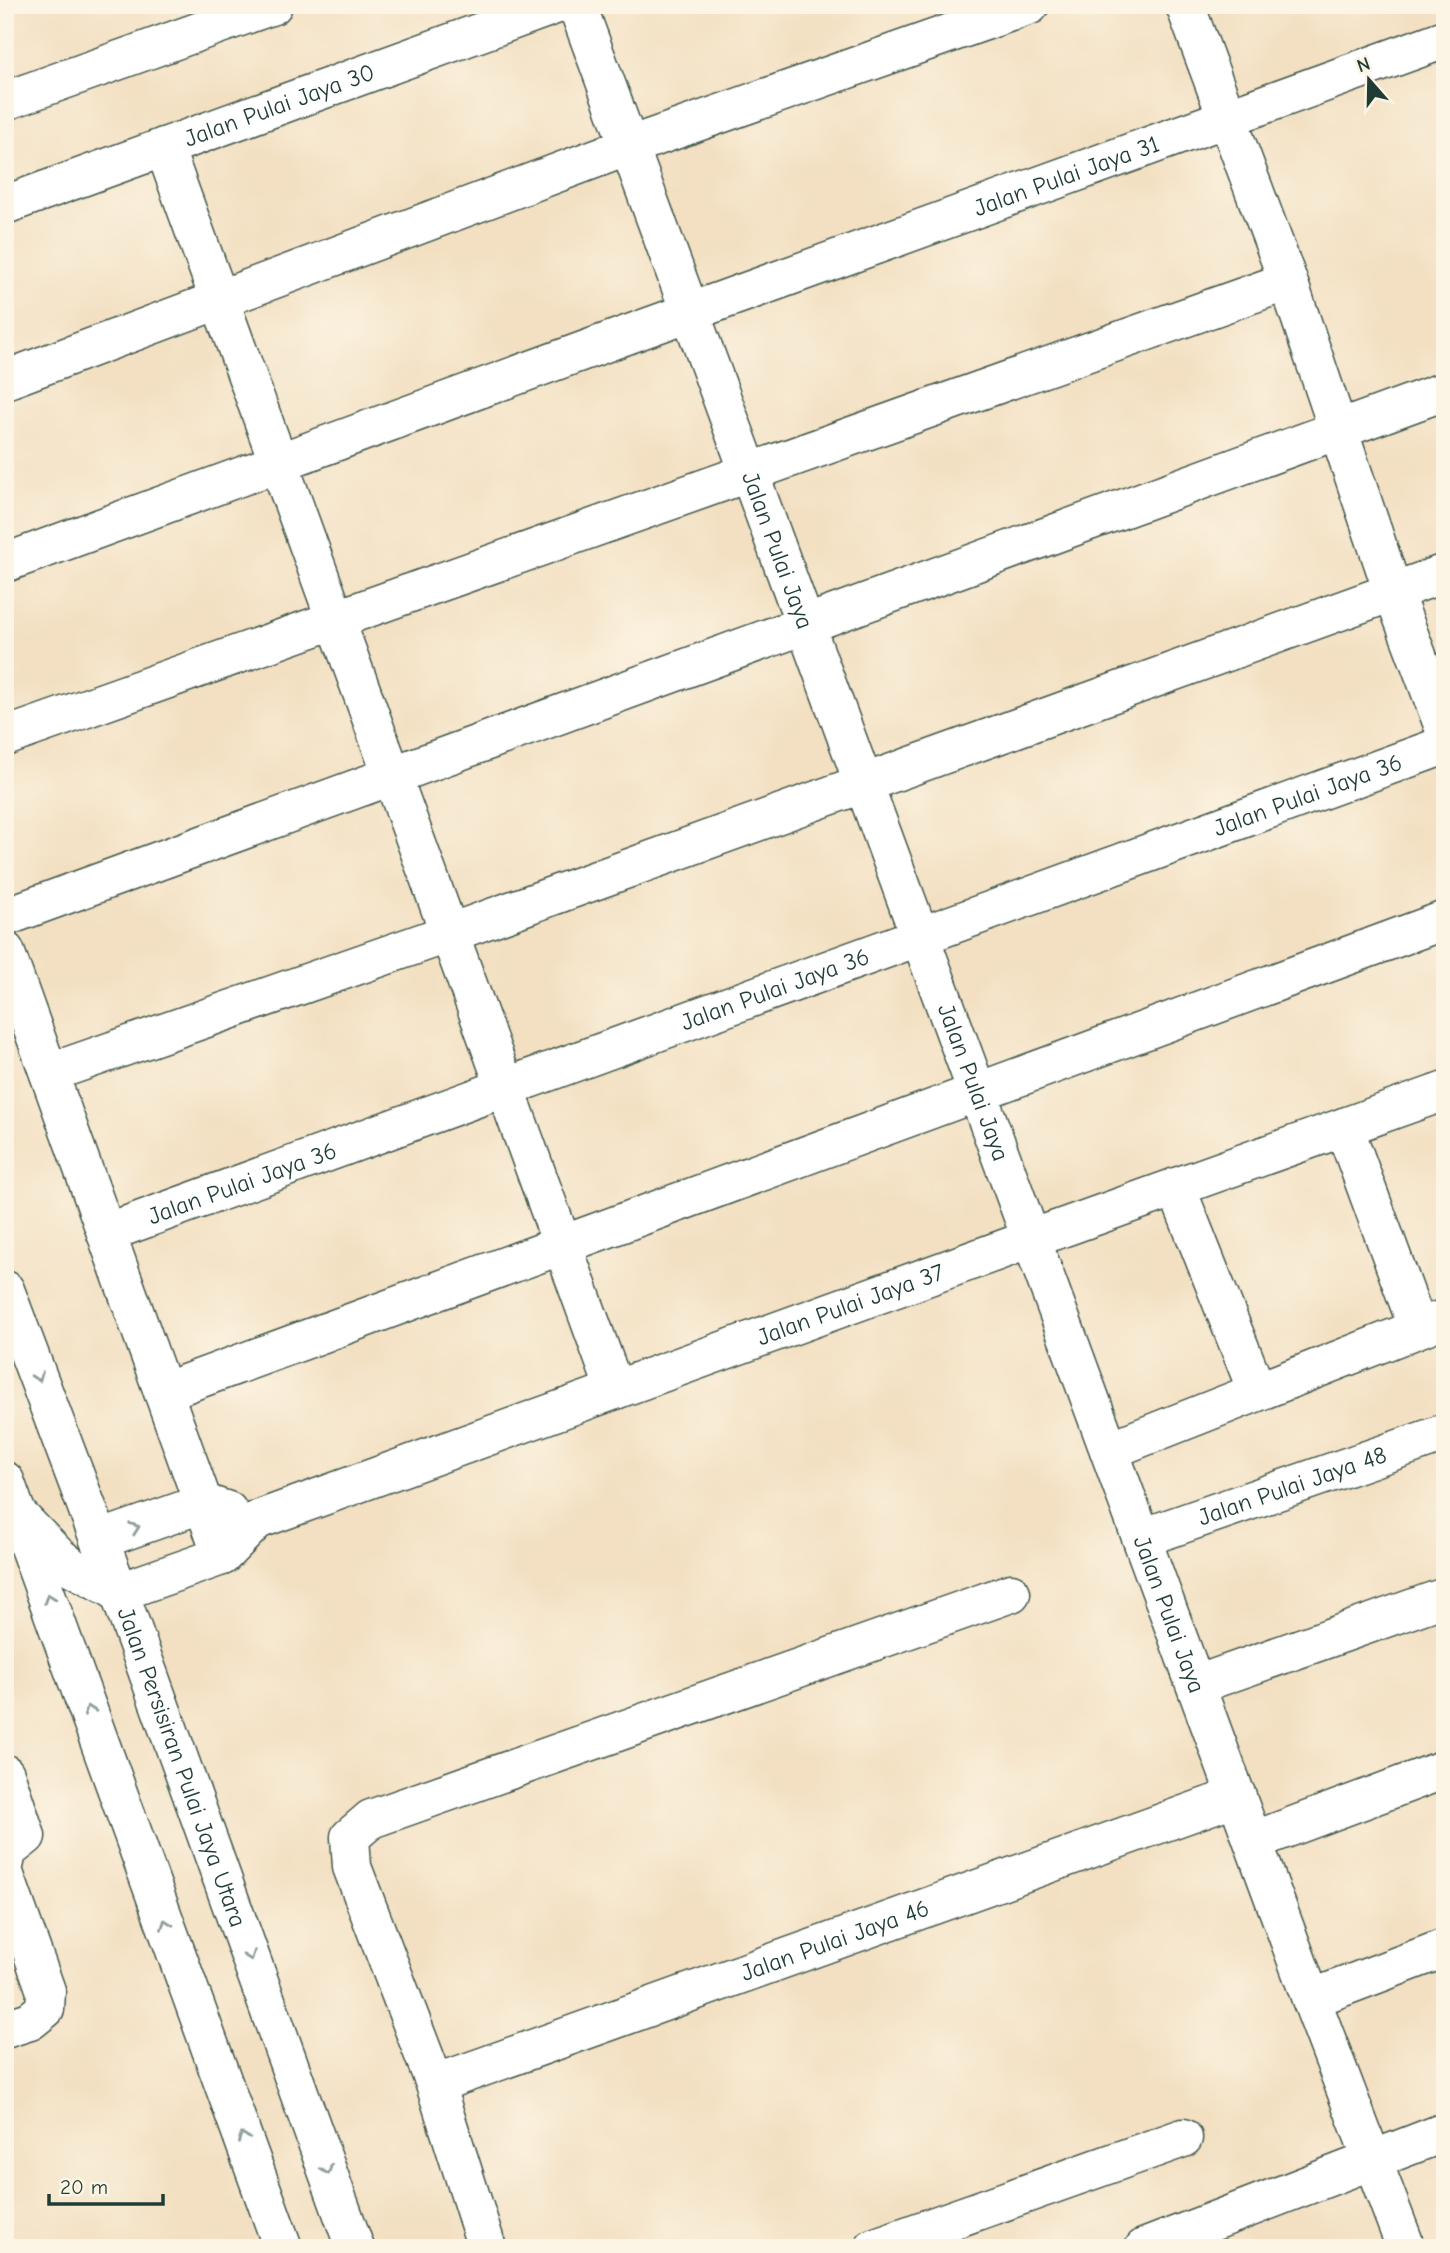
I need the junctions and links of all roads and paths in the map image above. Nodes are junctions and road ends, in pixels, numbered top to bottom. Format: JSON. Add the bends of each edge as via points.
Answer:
{"nodes":[{"id":1,"x":273,"y":5,"type":"edge"},
{"id":2,"x":555,"y":5,"type":"edge"},
{"id":3,"x":577,"y":5,"type":"edge"},
{"id":4,"x":1030,"y":5,"type":"edge"},
{"id":5,"x":1185,"y":5,"type":"edge"},
{"id":6,"x":1445,"y":39,"type":"edge"},
{"id":7,"x":5,"y":101,"type":"edge"},
{"id":8,"x":1227,"y":117,"type":"junction"},
{"id":9,"x":629,"y":146,"type":"junction"},
{"id":10,"x":164,"y":147,"type":"junction"},
{"id":11,"x":5,"y":205,"type":"edge"},
{"id":12,"x":1287,"y":281,"type":"junction"},
{"id":13,"x":219,"y":299,"type":"junction"},
{"id":14,"x":690,"y":312,"type":"junction"},
{"id":15,"x":5,"y":380,"type":"edge"},
{"id":16,"x":1445,"y":391,"type":"edge"},
{"id":17,"x":1338,"y":429,"type":"junction"},
{"id":18,"x":279,"y":463,"type":"junction"},
{"id":19,"x":749,"y":473,"type":"junction"},
{"id":20,"x":5,"y":563,"type":"edge"},
{"id":21,"x":1445,"y":573,"type":"edge"},
{"id":22,"x":1393,"y":592,"type":"junction"},
{"id":23,"x":336,"y":619,"type":"junction"},
{"id":24,"x":805,"y":624,"type":"junction"},
{"id":25,"x":1445,"y":730,"type":"edge"},
{"id":26,"x":5,"y":737,"type":"edge"},
{"id":27,"x":1445,"y":745,"type":"edge"},
{"id":28,"x":392,"y":775,"type":"junction"},
{"id":29,"x":864,"y":783,"type":"junction"},
{"id":30,"x":5,"y":917,"type":"edge"},
{"id":31,"x":1445,"y":920,"type":"edge"},
{"id":32,"x":450,"y":933,"type":"junction"},
{"id":33,"x":920,"y":936,"type":"junction"},
{"id":34,"x":5,"y":951,"type":"edge"},
{"id":35,"x":49,"y":1073,"type":"junction"},
{"id":36,"x":505,"y":1087,"type":"junction"},
{"id":37,"x":977,"y":1091,"type":"junction"},
{"id":38,"x":1445,"y":1091,"type":"edge"},
{"id":39,"x":1344,"y":1127,"type":"junction"},
{"id":40,"x":1176,"y":1187,"type":"junction"},
{"id":41,"x":106,"y":1233,"type":"junction"},
{"id":42,"x":1031,"y":1238,"type":"junction"},
{"id":43,"x":562,"y":1245,"type":"junction"},
{"id":44,"x":5,"y":1290,"type":"edge"},
{"id":45,"x":1432,"y":1323,"type":"edge"},
{"id":46,"x":615,"y":1390,"type":"junction"},
{"id":47,"x":1257,"y":1391,"type":"junction"},
{"id":48,"x":163,"y":1392,"type":"junction"},
{"id":49,"x":1445,"y":1433,"type":"edge"},
{"id":50,"x":1110,"y":1450,"type":"junction"},
{"id":51,"x":12,"y":1498,"type":"edge"},
{"id":52,"x":204,"y":1503,"type":"junction"},
{"id":53,"x":257,"y":1520,"type":"junction"},
{"id":54,"x":1142,"y":1538,"type":"junction"},
{"id":55,"x":99,"y":1540,"type":"junction"},
{"id":56,"x":222,"y":1556,"type":"junction"},
{"id":57,"x":104,"y":1584,"type":"junction"},
{"id":58,"x":1011,"y":1593,"type":"dead end"},
{"id":59,"x":1445,"y":1597,"type":"edge"},
{"id":60,"x":72,"y":1662,"type":"junction"},
{"id":61,"x":1196,"y":1685,"type":"junction"},
{"id":62,"x":1445,"y":1769,"type":"edge"},
{"id":63,"x":5,"y":1774,"type":"edge"},
{"id":64,"x":1237,"y":1796,"type":"junction"},
{"id":65,"x":1253,"y":1841,"type":"junction"},
{"id":66,"x":6,"y":1860,"type":"edge"},
{"id":67,"x":1445,"y":1948,"type":"edge"},
{"id":68,"x":1311,"y":1999,"type":"junction"},
{"id":69,"x":5,"y":2029,"type":"edge"},
{"id":70,"x":435,"y":2084,"type":"junction"},
{"id":71,"x":1445,"y":2132,"type":"edge"},
{"id":72,"x":1183,"y":2138,"type":"dead end"},
{"id":73,"x":1371,"y":2159,"type":"junction"},
{"id":74,"x":283,"y":2248,"type":"edge"},
{"id":75,"x":355,"y":2248,"type":"edge"},
{"id":76,"x":488,"y":2248,"type":"edge"},
{"id":77,"x":873,"y":2248,"type":"edge"},
{"id":78,"x":1144,"y":2248,"type":"edge"},
{"id":79,"x":1406,"y":2248,"type":"edge"}],
"edges":[{"from":1,"to":7,"type":"street"},
{"from":2,"to":10,"type":"street","name":"Jalan Pulai Jaya 30"},
{"from":3,"to":9,"type":"street","name":"Jalan Pulai Jaya"},
{"from":4,"to":9,"type":"street"},
{"from":5,"to":8,"type":"street"},
{"from":6,"to":8,"type":"street","name":"Jalan Pulai Jaya 31"},
{"from":8,"to":12,"type":"street"},
{"from":8,"to":14,"type":"street","name":"Jalan Pulai Jaya 31"},
{"from":9,"to":13,"type":"street"},
{"from":9,"to":14,"type":"street","name":"Jalan Pulai Jaya"},
{"from":10,"to":11,"type":"street","name":"Jalan Pulai Jaya 30"},
{"from":10,"to":13,"type":"street"},
{"from":12,"to":17,"type":"street"},
{"from":12,"to":19,"type":"street"},
{"from":13,"to":15,"type":"street"},
{"from":13,"to":18,"type":"street"},
{"from":14,"to":18,"type":"street","name":"Jalan Pulai Jaya 31"},
{"from":14,"to":19,"type":"street","name":"Jalan Pulai Jaya"},
{"from":16,"to":17,"type":"street"},
{"from":17,"to":22,"type":"street"},
{"from":17,"to":24,"type":"street"},
{"from":18,"to":20,"type":"street","name":"Jalan Pulai Jaya 31"},
{"from":18,"to":23,"type":"street"},
{"from":19,"to":23,"type":"street"},
{"from":19,"to":24,"type":"street","name":"Jalan Pulai Jaya"},
{"from":21,"to":22,"type":"street"},
{"from":22,"to":25,"type":"street"},
{"from":22,"to":29,"type":"street"},
{"from":23,"to":26,"type":"street"},
{"from":23,"to":28,"type":"street"},
{"from":24,"to":28,"type":"street"},
{"from":24,"to":29,"type":"street","name":"Jalan Pulai Jaya"},
{"from":27,"to":33,"type":"street","name":"Jalan Pulai Jaya 36"},
{"from":28,"to":30,"type":"street"},
{"from":28,"to":32,"type":"street"},
{"from":29,"to":32,"type":"street"},
{"from":29,"to":33,"type":"street","name":"Jalan Pulai Jaya"},
{"from":31,"to":37,"type":"street"},
{"from":32,"to":35,"type":"street"},
{"from":32,"to":36,"type":"street"},
{"from":33,"to":36,"type":"street","name":"Jalan Pulai Jaya 36"},
{"from":33,"to":37,"type":"street","name":"Jalan Pulai Jaya"},
{"from":34,"to":35,"type":"street"},
{"from":35,"to":41,"type":"street"},
{"from":36,"to":41,"type":"street","name":"Jalan Pulai Jaya 36"},
{"from":36,"to":43,"type":"street"},
{"from":37,"to":42,"type":"street","name":"Jalan Pulai Jaya"},
{"from":37,"to":43,"type":"street"},
{"from":38,"to":39,"type":"street","name":"Jalan Pulai Jaya 37"},
{"from":39,"to":40,"type":"street","name":"Jalan Pulai Jaya 37"},
{"from":39,"to":45,"type":"street"},
{"from":40,"to":42,"type":"street","name":"Jalan Pulai Jaya 37"},
{"from":40,"to":47,"type":"street"},
{"from":41,"to":48,"type":"street"},
{"from":42,"to":46,"type":"street","name":"Jalan Pulai Jaya 37"},
{"from":42,"to":50,"type":"street","name":"Jalan Pulai Jaya"},
{"from":43,"to":46,"type":"street"},
{"from":43,"to":48,"type":"street"},
{"from":44,"to":55,"type":"street","one_way":true},
{"from":45,"to":47,"type":"street"},
{"from":46,"to":53,"type":"street","name":"Jalan Pulai Jaya 37"},
{"from":47,"to":50,"type":"street"},
{"from":48,"to":52,"type":"street"},
{"from":49,"to":54,"type":"street","name":"Jalan Pulai Jaya 48"},
{"from":50,"to":54,"type":"street","name":"Jalan Pulai Jaya"},
{"from":51,"to":57,"type":"street","via":[[57,1555]]},
{"from":60,"to":51,"type":"street","one_way":true},
{"from":52,"to":53,"type":"street"},
{"from":55,"to":52,"type":"street","one_way":true},
{"from":52,"to":56,"type":"street"},
{"from":53,"to":56,"type":"street"},
{"from":54,"to":61,"type":"street","name":"Jalan Pulai Jaya"},
{"from":55,"to":57,"type":"street"},
{"from":56,"to":57,"type":"street"},
{"from":57,"to":60,"type":"street","via":[[77,1620]]},
{"from":57,"to":75,"type":"street","name":"Jalan Persisiran Pulai Jaya Utara","one_way":true},
{"from":58,"to":70,"type":"street","via":[[371,1819],[350,1838],[352,1867]]},
{"from":59,"to":61,"type":"street"},
{"from":74,"to":60,"type":"street","one_way":true},
{"from":61,"to":64,"type":"street","name":"Jalan Pulai Jaya"},
{"from":62,"to":65,"type":"street"},
{"from":63,"to":66,"type":"street","via":[[26,1836]]},
{"from":64,"to":65,"type":"street","name":"Jalan Pulai Jaya"},
{"from":64,"to":70,"type":"street","name":"Jalan Pulai Jaya 46"},
{"from":65,"to":68,"type":"street","name":"Jalan Pulai Jaya"},
{"from":66,"to":69,"type":"street","via":[[46,1991],[45,2009],[30,2021]]},
{"from":67,"to":68,"type":"street"},
{"from":68,"to":73,"type":"street","name":"Jalan Pulai Jaya"},
{"from":70,"to":76,"type":"street"},
{"from":71,"to":73,"type":"street"},
{"from":72,"to":77,"type":"street"},
{"from":73,"to":78,"type":"street"},
{"from":73,"to":79,"type":"street","name":"Jalan Pulai Jaya"}]}
